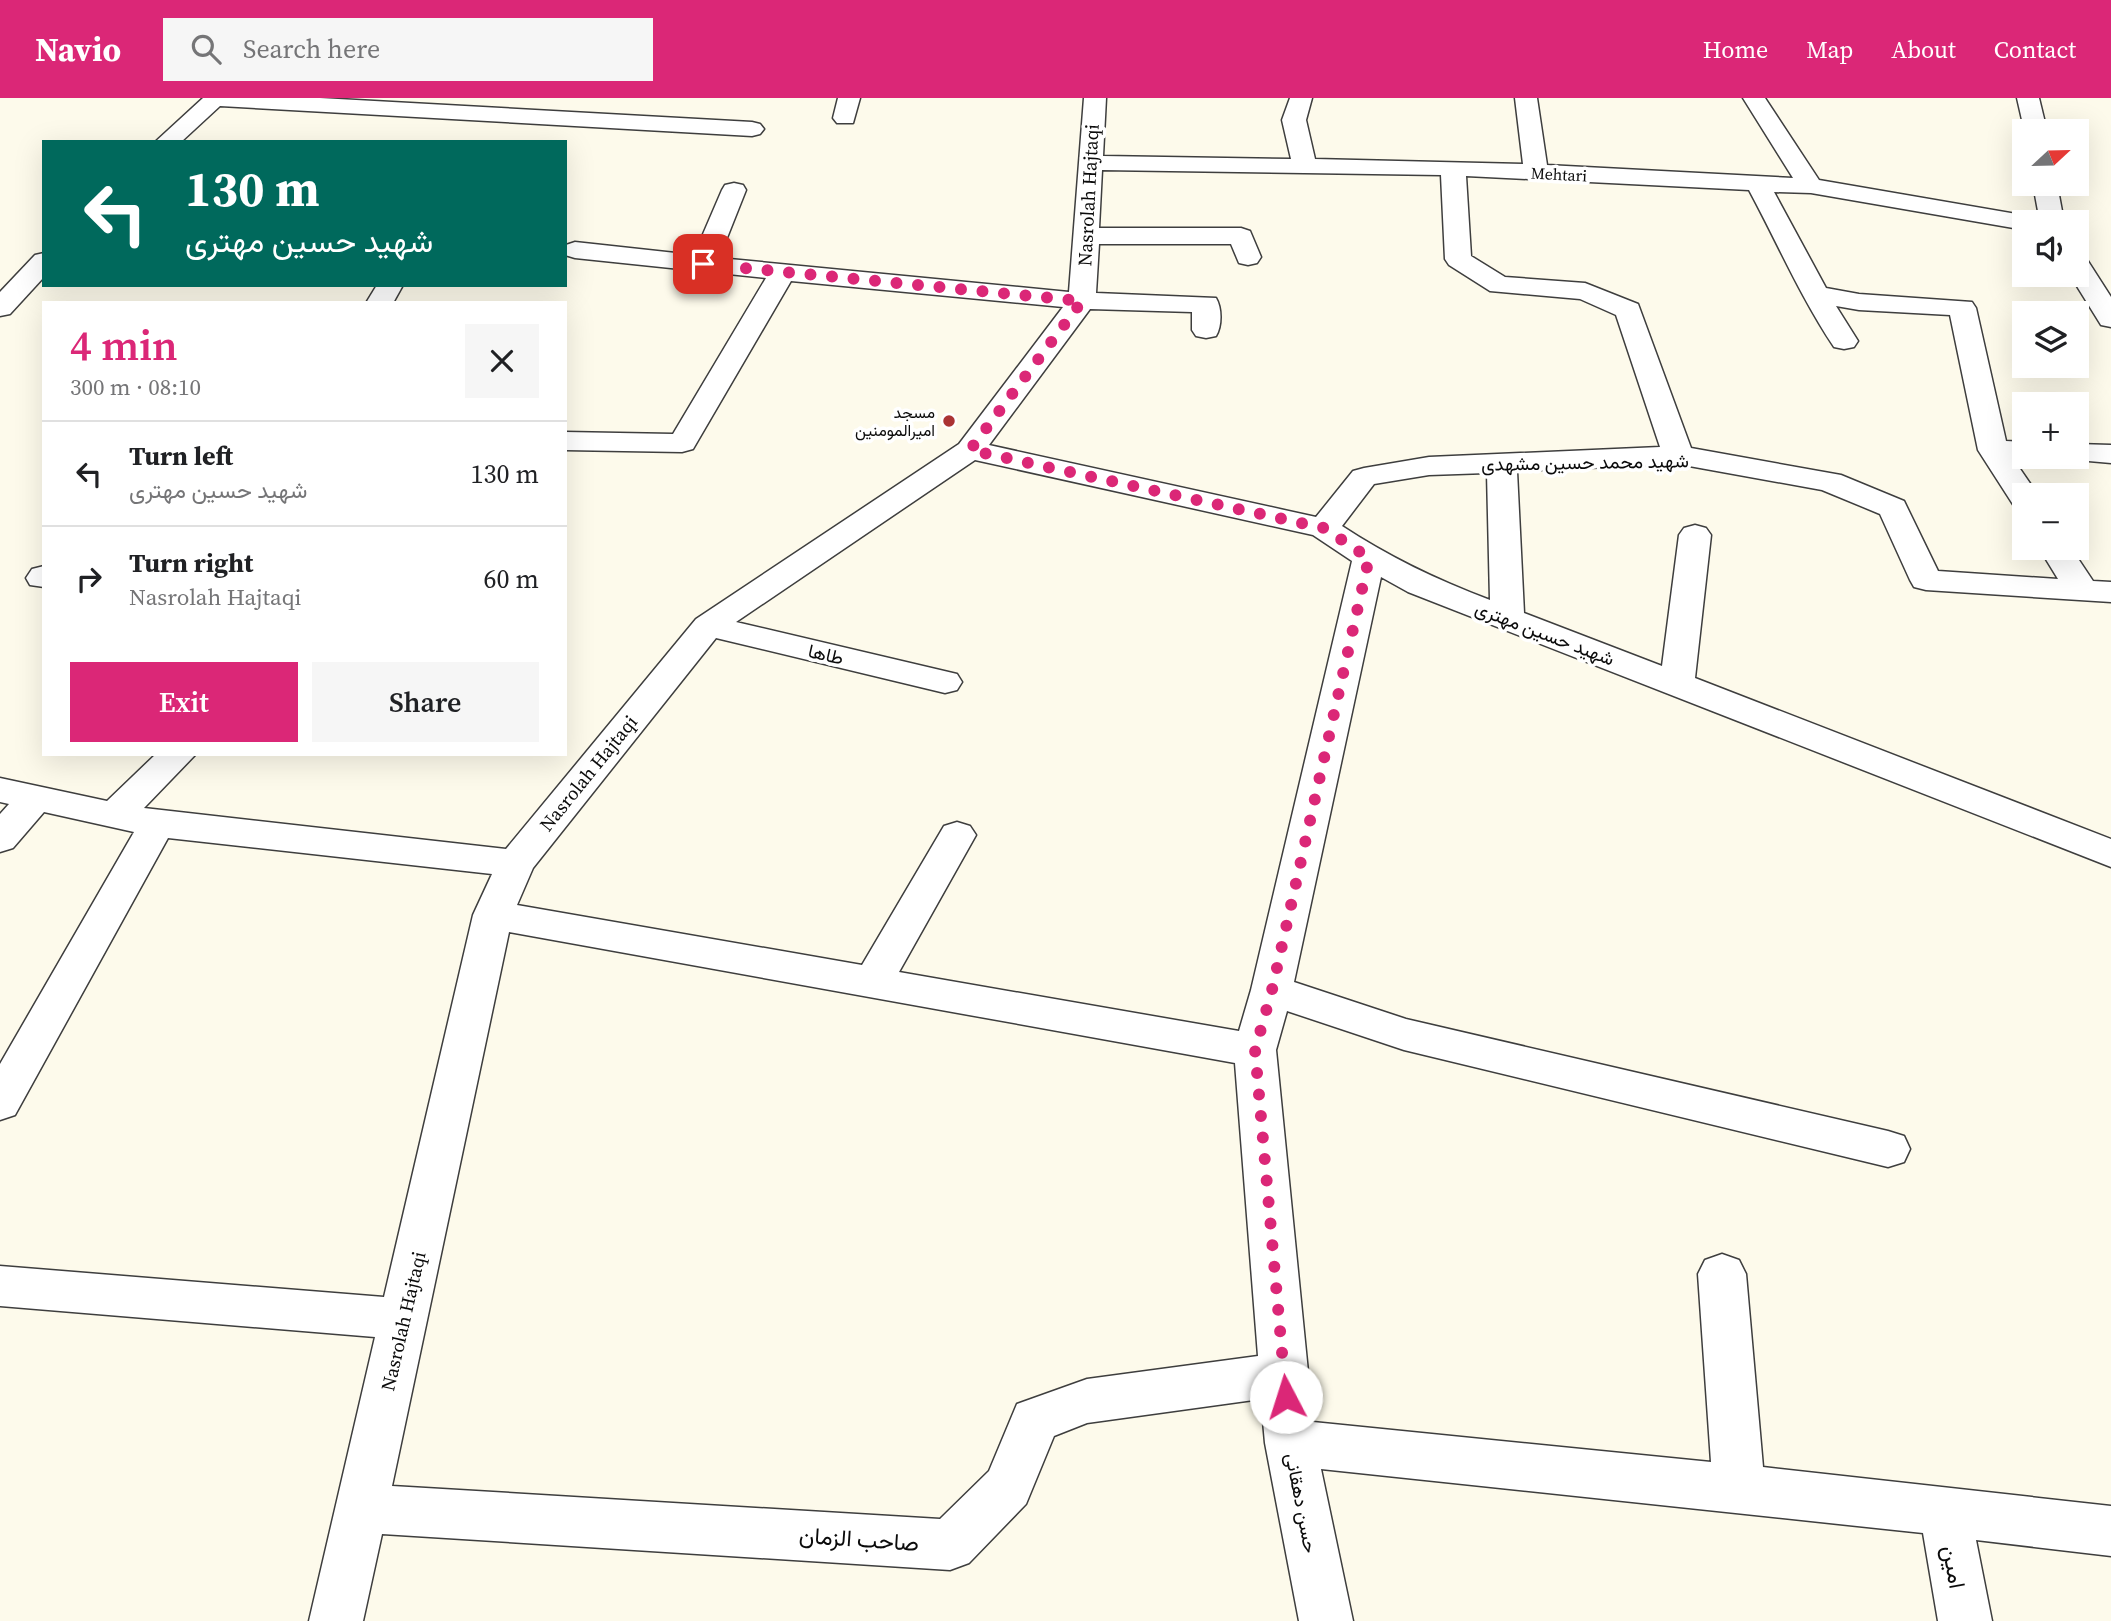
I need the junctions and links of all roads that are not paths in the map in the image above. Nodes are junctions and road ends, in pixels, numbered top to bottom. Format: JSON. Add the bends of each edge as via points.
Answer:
{"nodes":[{"id":1,"x":594,"y":98,"type":"edge"},
{"id":2,"x":1095,"y":98,"type":"edge"},
{"id":3,"x":1301,"y":98,"type":"edge"},
{"id":4,"x":1526,"y":98,"type":"edge"},
{"id":5,"x":1754,"y":98,"type":"edge"},
{"id":6,"x":2028,"y":98,"type":"edge"},
{"id":7,"x":216,"y":99,"type":"edge"},
{"id":8,"x":2032,"y":119,"type":"edge"},
{"id":9,"x":582,"y":120,"type":"junction"},
{"id":10,"x":752,"y":129,"type":"dead end"},
{"id":11,"x":169,"y":140,"type":"edge"},
{"id":12,"x":1090,"y":163,"type":"junction"},
{"id":13,"x":1305,"y":166,"type":"junction"},
{"id":14,"x":1453,"y":168,"type":"junction"},
{"id":15,"x":1535,"y":173,"type":"junction"},
{"id":16,"x":1757,"y":183,"type":"junction"},
{"id":17,"x":1811,"y":186,"type":"junction"},
{"id":18,"x":734,"y":190,"type":"dead end"},
{"id":19,"x":2012,"y":220,"type":"edge"},
{"id":20,"x":1085,"y":236,"type":"junction"},
{"id":21,"x":575,"y":250,"type":"dead end"},
{"id":22,"x":1248,"y":257,"type":"dead end"},
{"id":23,"x":42,"y":263,"type":"edge"},
{"id":24,"x":703,"y":264,"type":"junction"},
{"id":25,"x":783,"y":272,"type":"junction"},
{"id":26,"x":2089,"y":283,"type":"edge"},
{"id":27,"x":1815,"y":294,"type":"junction"},
{"id":28,"x":1082,"y":301,"type":"junction"},
{"id":29,"x":0,"y":308,"type":"edge"},
{"id":30,"x":2111,"y":318,"type":"edge"},
{"id":31,"x":1206,"y":330,"type":"dead end"},
{"id":32,"x":1844,"y":341,"type":"dead end"},
{"id":33,"x":567,"y":441,"type":"edge"},
{"id":34,"x":970,"y":450,"type":"junction"},
{"id":35,"x":1993,"y":450,"type":"junction"},
{"id":36,"x":2012,"y":451,"type":"edge"},
{"id":37,"x":2089,"y":453,"type":"edge"},
{"id":38,"x":2111,"y":454,"type":"edge"},
{"id":39,"x":1678,"y":455,"type":"junction"},
{"id":40,"x":1502,"y":463,"type":"junction"},
{"id":41,"x":2015,"y":483,"type":"edge"},
{"id":42,"x":1324,"y":528,"type":"junction"},
{"id":43,"x":1695,"y":535,"type":"dead end"},
{"id":44,"x":1369,"y":558,"type":"junction"},
{"id":45,"x":2066,"y":560,"type":"edge"},
{"id":46,"x":2096,"y":591,"type":"edge"},
{"id":47,"x":1507,"y":618,"type":"junction"},
{"id":48,"x":708,"y":626,"type":"junction"},
{"id":49,"x":945,"y":682,"type":"dead end"},
{"id":50,"x":1677,"y":684,"type":"junction"},
{"id":51,"x":176,"y":756,"type":"edge"},
{"id":52,"x":18,"y":794,"type":"edge"},
{"id":53,"x":115,"y":815,"type":"junction"},
{"id":54,"x":157,"y":824,"type":"junction"},
{"id":55,"x":957,"y":835,"type":"dead end"},
{"id":56,"x":0,"y":839,"type":"edge"},
{"id":57,"x":2111,"y":854,"type":"edge"},
{"id":58,"x":516,"y":863,"type":"junction"},
{"id":59,"x":493,"y":915,"type":"junction"},
{"id":60,"x":873,"y":982,"type":"junction"},
{"id":61,"x":1272,"y":990,"type":"junction"},
{"id":62,"x":1255,"y":1050,"type":"junction"},
{"id":63,"x":0,"y":1103,"type":"edge"},
{"id":64,"x":1888,"y":1149,"type":"dead end"},
{"id":65,"x":1722,"y":1273,"type":"dead end"},
{"id":66,"x":0,"y":1286,"type":"edge"},
{"id":67,"x":404,"y":1319,"type":"junction"},
{"id":68,"x":1284,"y":1374,"type":"junction"},
{"id":69,"x":1290,"y":1443,"type":"junction"},
{"id":70,"x":1739,"y":1489,"type":"junction"},
{"id":71,"x":361,"y":1508,"type":"junction"},
{"id":72,"x":1945,"y":1513,"type":"junction"},
{"id":73,"x":2111,"y":1531,"type":"edge"},
{"id":74,"x":336,"y":1621,"type":"edge"},
{"id":75,"x":1326,"y":1621,"type":"edge"},
{"id":76,"x":1965,"y":1621,"type":"edge"}],
"edges":[{"from":1,"to":9,"type":"street"},
{"from":2,"to":12,"type":"street","name":"Nasrolah Hajtaqi"},
{"from":3,"to":13,"type":"street","via":[[1294,120]]},
{"from":4,"to":15,"type":"street"},
{"from":5,"to":17,"type":"street"},
{"from":6,"to":8,"type":"street"},
{"from":7,"to":9,"type":"street","via":[[489,124]]},
{"from":7,"to":11,"type":"street"},
{"from":9,"to":10,"type":"street"},
{"from":12,"to":13,"type":"street","name":"Mehtari"},
{"from":12,"to":20,"type":"street","name":"Nasrolah Hajtaqi"},
{"from":13,"to":14,"type":"street","name":"Mehtari"},
{"from":14,"to":15,"type":"street","name":"Mehtari"},
{"from":14,"to":39,"type":"street","via":[[1458,259],[1499,285],[1585,291],[1628,310]]},
{"from":15,"to":16,"type":"street","name":"Mehtari"},
{"from":16,"to":17,"type":"street","name":"Mehtari"},
{"from":16,"to":27,"type":"street"},
{"from":17,"to":19,"type":"street","name":"Mehtari"},
{"from":18,"to":24,"type":"street"},
{"from":20,"to":22,"type":"street","via":[[1241,236]]},
{"from":20,"to":28,"type":"street","name":"Nasrolah Hajtaqi"},
{"from":21,"to":24,"type":"street"},
{"from":23,"to":29,"type":"street"},
{"from":24,"to":25,"type":"street"},
{"from":25,"to":28,"type":"street"},
{"from":25,"to":33,"type":"street","via":[[682,443]]},
{"from":26,"to":30,"type":"street"},
{"from":27,"to":32,"type":"street"},
{"from":27,"to":35,"type":"street","via":[[1859,302],[1962,308]]},
{"from":28,"to":31,"type":"street","via":[[1206,304]]},
{"from":28,"to":34,"type":"street","name":"Nasrolah Hajtaqi"},
{"from":34,"to":42,"type":"street","name":"شهید حسین مهتری"},
{"from":34,"to":48,"type":"street","name":"Nasrolah Hajtaqi"},
{"from":35,"to":36,"type":"street"},
{"from":35,"to":41,"type":"street"},
{"from":37,"to":38,"type":"street"},
{"from":39,"to":40,"type":"street","name":"شهید محمد حسین مشهدی"},
{"from":39,"to":46,"type":"street","name":"شهید محمد حسین مشهدی","via":[[1830,482],[1893,508],[1926,580]]},
{"from":40,"to":42,"type":"street","name":"شهید محمد حسین مشهدی","via":[[1429,466],[1364,477]]},
{"from":40,"to":47,"type":"street"},
{"from":42,"to":44,"type":"street","name":"شهید حسین مهتری"},
{"from":43,"to":50,"type":"street"},
{"from":44,"to":47,"type":"street","name":"شهید حسین مهتری","via":[[1420,585]]},
{"from":44,"to":61,"type":"street","name":"حسن دهقانی"},
{"from":45,"to":46,"type":"street"},
{"from":47,"to":50,"type":"street","name":"شهید حسین مهتری"},
{"from":48,"to":49,"type":"street","name":"طاها"},
{"from":48,"to":58,"type":"street","name":"Nasrolah Hajtaqi"},
{"from":50,"to":57,"type":"street","name":"شهید حسین مهتری"},
{"from":51,"to":53,"type":"street"},
{"from":52,"to":53,"type":"street"},
{"from":52,"to":56,"type":"street"},
{"from":53,"to":54,"type":"street"},
{"from":54,"to":58,"type":"street"},
{"from":54,"to":63,"type":"street"},
{"from":55,"to":60,"type":"street"},
{"from":58,"to":59,"type":"street","name":"Nasrolah Hajtaqi"},
{"from":59,"to":60,"type":"street"},
{"from":59,"to":67,"type":"street","name":"Nasrolah Hajtaqi"},
{"from":60,"to":62,"type":"street"},
{"from":61,"to":62,"type":"street","name":"حسن دهقانی"},
{"from":61,"to":64,"type":"street","via":[[1404,1034]]},
{"from":62,"to":68,"type":"street","name":"حسن دهقانی"},
{"from":65,"to":70,"type":"street"},
{"from":66,"to":67,"type":"street"},
{"from":67,"to":71,"type":"street","name":"Nasrolah Hajtaqi"},
{"from":68,"to":69,"type":"street","name":"حسن دهقانی"},
{"from":68,"to":71,"type":"street","name":"صاحب الزمان","via":[[1087,1401],[1035,1420],[1008,1487],[950,1545]]},
{"from":69,"to":70,"type":"street"},
{"from":69,"to":75,"type":"street","name":"حسن دهقانی"},
{"from":70,"to":72,"type":"street"},
{"from":71,"to":74,"type":"street","name":"Nasrolah Hajtaqi"},
{"from":72,"to":73,"type":"street"},
{"from":72,"to":76,"type":"street","name":"امین"}]}
